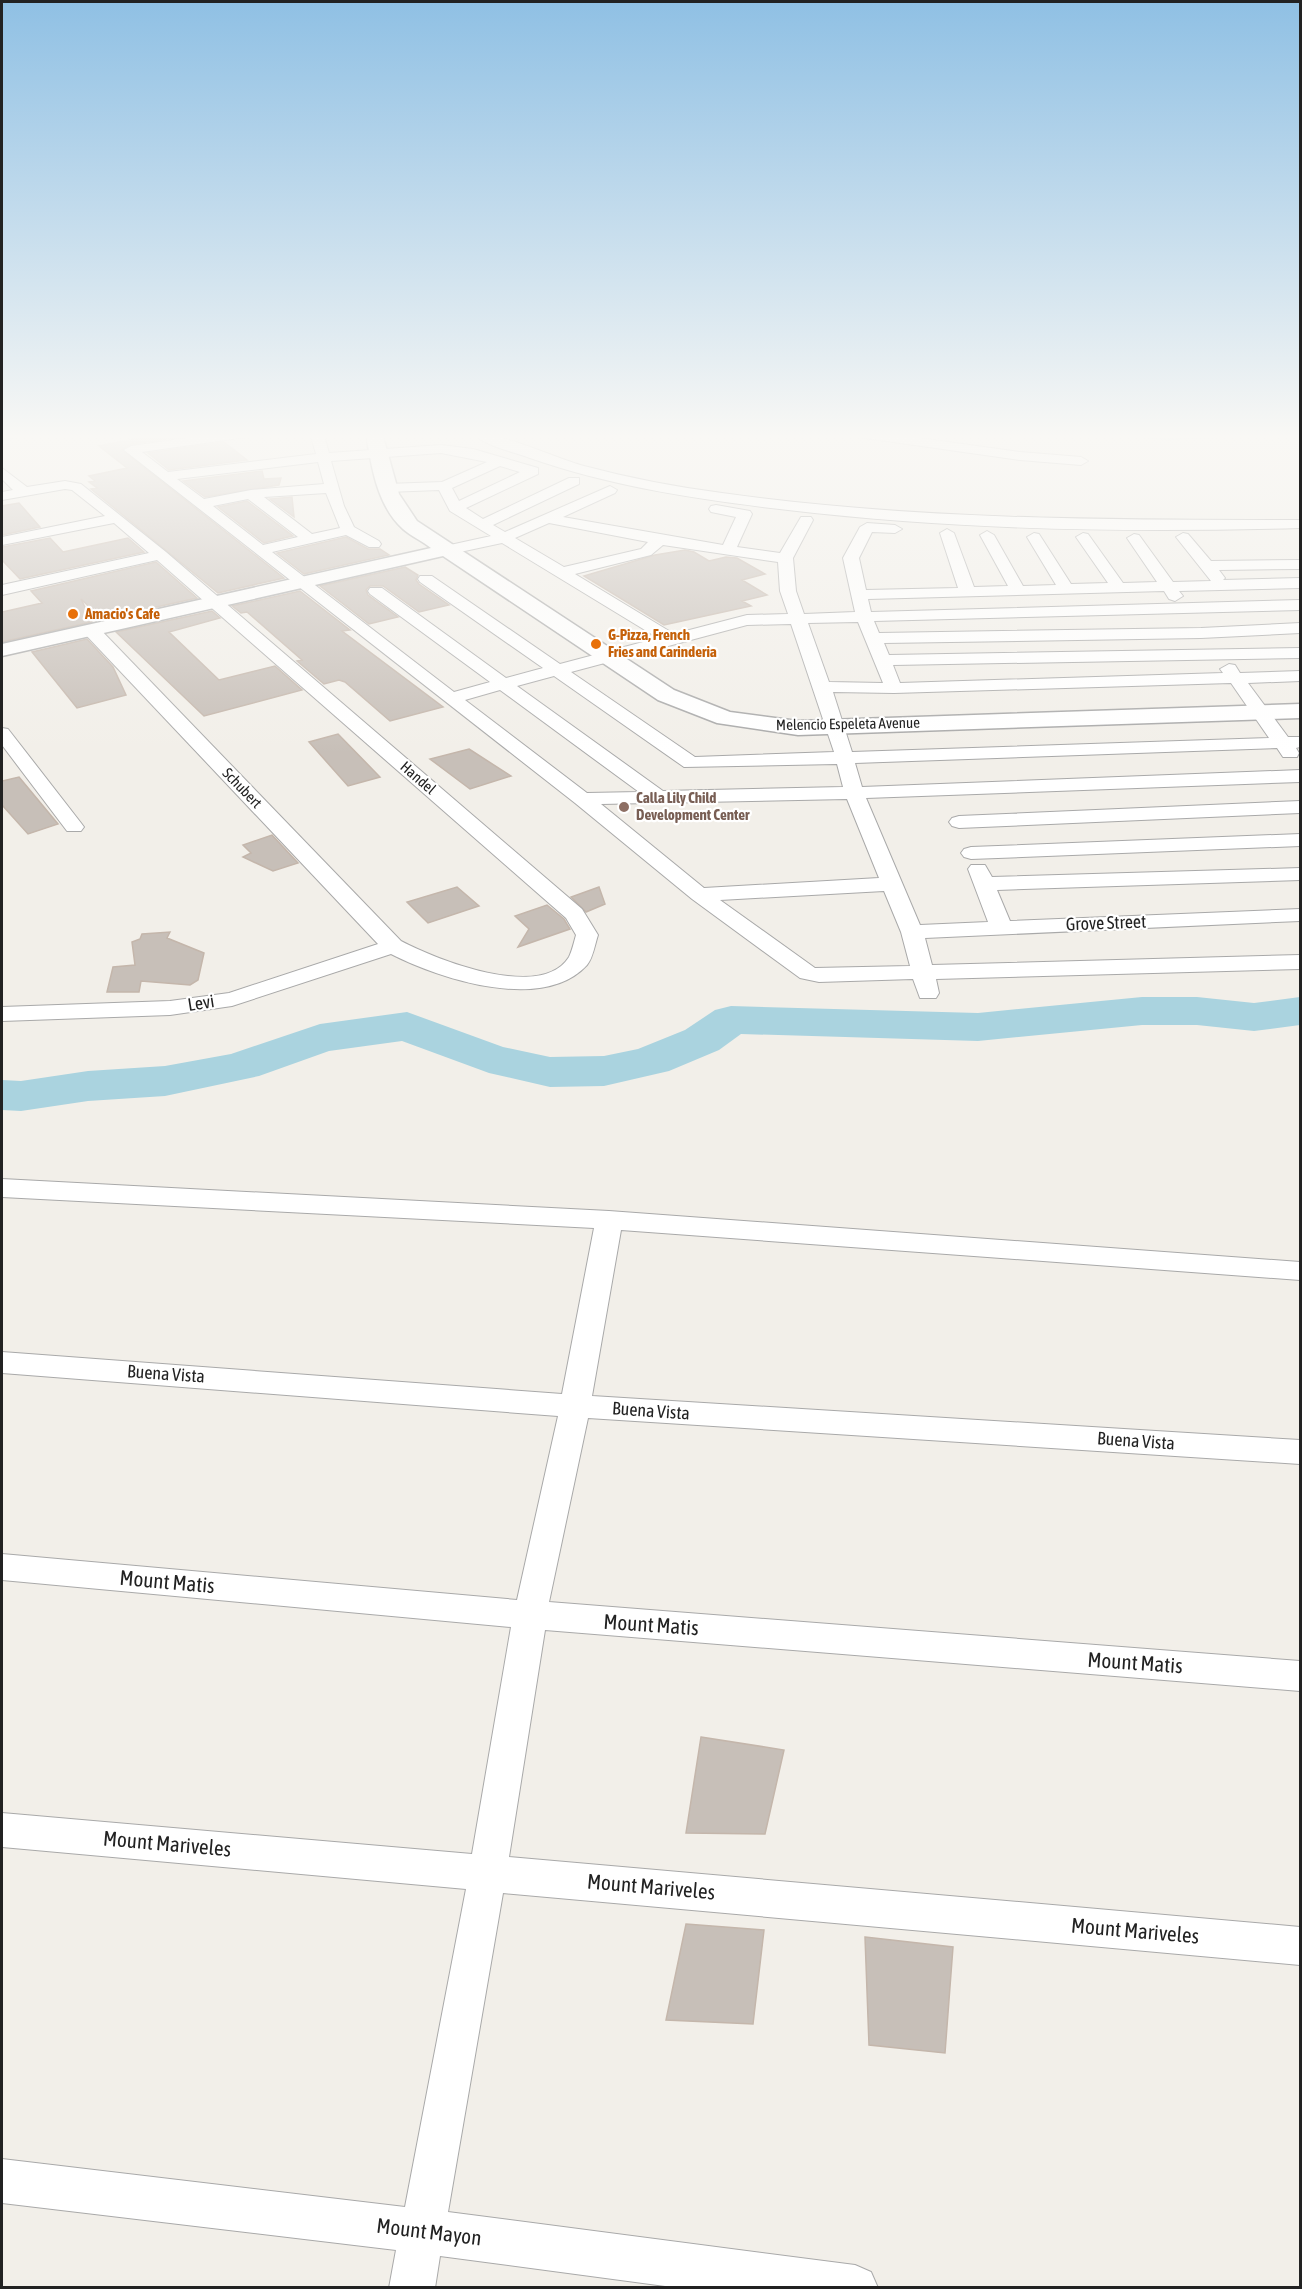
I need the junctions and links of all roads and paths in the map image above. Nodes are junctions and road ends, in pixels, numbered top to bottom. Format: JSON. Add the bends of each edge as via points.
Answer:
{"nodes":[{"id":1,"x":143,"y":540,"type":"edge"},
{"id":2,"x":250,"y":540,"type":"edge"},
{"id":3,"x":306,"y":540,"type":"edge"},
{"id":4,"x":366,"y":540,"type":"edge"},
{"id":5,"x":433,"y":540,"type":"edge"},
{"id":6,"x":491,"y":540,"type":"edge"},
{"id":7,"x":508,"y":540,"type":"edge"},
{"id":8,"x":660,"y":540,"type":"joint"},
{"id":9,"x":733,"y":540,"type":"edge"},
{"id":10,"x":795,"y":540,"type":"edge"},
{"id":11,"x":860,"y":540,"type":"edge"},
{"id":12,"x":949,"y":540,"type":"edge"},
{"id":13,"x":990,"y":540,"type":"edge"},
{"id":14,"x":1036,"y":540,"type":"edge"},
{"id":15,"x":1085,"y":540,"type":"edge"},
{"id":16,"x":1135,"y":540,"type":"edge"},
{"id":17,"x":1185,"y":540,"type":"edge"},
{"id":18,"x":374,"y":544,"type":"dead end"},
{"id":19,"x":261,"y":550,"type":"junction"},
{"id":20,"x":446,"y":550,"type":"junction"},
{"id":21,"x":728,"y":550,"type":"junction"},
{"id":22,"x":161,"y":555,"type":"junction"},
{"id":23,"x":785,"y":558,"type":"junction"},
{"id":24,"x":1300,"y":564,"type":"edge"},
{"id":25,"x":1207,"y":566,"type":"junction"},
{"id":26,"x":563,"y":572,"type":"junction"},
{"id":27,"x":426,"y":579,"type":"dead end"},
{"id":28,"x":301,"y":582,"type":"junction"},
{"id":29,"x":1300,"y":583,"type":"edge"},
{"id":30,"x":1223,"y":585,"type":"junction"},
{"id":31,"x":1169,"y":586,"type":"junction"},
{"id":32,"x":1065,"y":587,"type":"junction"},
{"id":33,"x":1118,"y":587,"type":"junction"},
{"id":34,"x":1017,"y":589,"type":"junction"},
{"id":35,"x":2,"y":590,"type":"edge"},
{"id":36,"x":967,"y":590,"type":"junction"},
{"id":37,"x":376,"y":591,"type":"dead end"},
{"id":38,"x":858,"y":595,"type":"junction"},
{"id":39,"x":213,"y":602,"type":"junction"},
{"id":40,"x":1300,"y":605,"type":"edge"},
{"id":41,"x":1182,"y":609,"type":"junction"},
{"id":42,"x":864,"y":616,"type":"junction"},
{"id":43,"x":798,"y":618,"type":"junction"},
{"id":44,"x":1300,"y":628,"type":"edge"},
{"id":45,"x":91,"y":630,"type":"junction"},
{"id":46,"x":1201,"y":633,"type":"junction"},
{"id":47,"x":874,"y":638,"type":"junction"},
{"id":48,"x":671,"y":639,"type":"junction"},
{"id":49,"x":2,"y":650,"type":"edge"},
{"id":50,"x":1300,"y":653,"type":"edge"},
{"id":51,"x":604,"y":656,"type":"junction"},
{"id":52,"x":1218,"y":656,"type":"junction"},
{"id":53,"x":882,"y":660,"type":"junction"},
{"id":54,"x":556,"y":668,"type":"junction"},
{"id":55,"x":1300,"y":676,"type":"edge"},
{"id":56,"x":1236,"y":678,"type":"junction"},
{"id":57,"x":502,"y":683,"type":"junction"},
{"id":58,"x":821,"y":687,"type":"junction"},
{"id":59,"x":894,"y":688,"type":"junction"},
{"id":60,"x":450,"y":698,"type":"junction"},
{"id":61,"x":1300,"y":711,"type":"edge"},
{"id":62,"x":1262,"y":713,"type":"junction"},
{"id":63,"x":836,"y":727,"type":"junction"},
{"id":64,"x":2,"y":733,"type":"edge"},
{"id":65,"x":1291,"y":742,"type":"edge"},
{"id":66,"x":844,"y":758,"type":"junction"},
{"id":67,"x":1300,"y":766,"type":"edge"},
{"id":68,"x":1300,"y":776,"type":"edge"},
{"id":69,"x":945,"y":788,"type":"junction"},
{"id":70,"x":854,"y":793,"type":"junction"},
{"id":71,"x":658,"y":797,"type":"junction"},
{"id":72,"x":582,"y":799,"type":"junction"},
{"id":73,"x":1300,"y":807,"type":"edge"},
{"id":74,"x":959,"y":822,"type":"junction"},
{"id":75,"x":74,"y":826,"type":"dead end"},
{"id":76,"x":1300,"y":840,"type":"edge"},
{"id":77,"x":971,"y":853,"type":"junction"},
{"id":78,"x":1300,"y":874,"type":"edge"},
{"id":79,"x":892,"y":884,"type":"junction"},
{"id":80,"x":984,"y":884,"type":"junction"},
{"id":81,"x":699,"y":895,"type":"junction"},
{"id":82,"x":1300,"y":915,"type":"edge"},
{"id":83,"x":1001,"y":927,"type":"junction"},
{"id":84,"x":912,"y":932,"type":"junction"},
{"id":85,"x":393,"y":946,"type":"junction"},
{"id":86,"x":1300,"y":962,"type":"edge"},
{"id":87,"x":924,"y":983,"type":"junction"},
{"id":88,"x":2,"y":1014,"type":"edge"},
{"id":89,"x":2,"y":1188,"type":"edge"},
{"id":90,"x":609,"y":1220,"type":"junction"},
{"id":91,"x":1300,"y":1271,"type":"edge"},
{"id":92,"x":2,"y":1362,"type":"edge"},
{"id":93,"x":574,"y":1406,"type":"junction"},
{"id":94,"x":1300,"y":1452,"type":"edge"},
{"id":95,"x":2,"y":1567,"type":"edge"},
{"id":96,"x":530,"y":1615,"type":"junction"},
{"id":97,"x":1300,"y":1676,"type":"edge"},
{"id":98,"x":2,"y":1830,"type":"edge"},
{"id":99,"x":489,"y":1872,"type":"junction"},
{"id":100,"x":1300,"y":1946,"type":"edge"},
{"id":101,"x":2,"y":2181,"type":"edge"},
{"id":102,"x":422,"y":2231,"type":"junction"},
{"id":103,"x":412,"y":2288,"type":"edge"},
{"id":104,"x":855,"y":2288,"type":"edge"}],
"edges":[{"from":1,"to":22,"type":"street","name":"Handel"},
{"from":2,"to":19,"type":"street"},
{"from":3,"to":19,"type":"street"},
{"from":4,"to":18,"type":"street"},
{"from":5,"to":20,"type":"street","name":"Melencio Espeleta Avenue"},
{"from":6,"to":20,"type":"street"},
{"from":7,"to":26,"type":"street"},
{"from":8,"to":21,"type":"street"},
{"from":8,"to":26,"type":"street","via":[[646,552]]},
{"from":9,"to":21,"type":"street"},
{"from":10,"to":23,"type":"street"},
{"from":11,"to":38,"type":"street","via":[[851,558]]},
{"from":12,"to":36,"type":"street"},
{"from":13,"to":34,"type":"street"},
{"from":14,"to":32,"type":"street"},
{"from":15,"to":33,"type":"street"},
{"from":16,"to":31,"type":"street"},
{"from":17,"to":25,"type":"street"},
{"from":19,"to":28,"type":"street"},
{"from":20,"to":28,"type":"street"},
{"from":20,"to":51,"type":"street","name":"Melencio Espeleta Avenue"},
{"from":21,"to":23,"type":"street"},
{"from":22,"to":35,"type":"street"},
{"from":22,"to":39,"type":"street","name":"Handel"},
{"from":23,"to":43,"type":"street","via":[[789,591]]},
{"from":24,"to":25,"type":"street"},
{"from":25,"to":30,"type":"street"},
{"from":26,"to":48,"type":"street"},
{"from":27,"to":54,"type":"street"},
{"from":28,"to":39,"type":"street"},
{"from":28,"to":60,"type":"street"},
{"from":29,"to":30,"type":"street"},
{"from":30,"to":31,"type":"street"},
{"from":31,"to":33,"type":"street"},
{"from":31,"to":41,"type":"street"},
{"from":32,"to":33,"type":"street"},
{"from":32,"to":34,"type":"street"},
{"from":34,"to":36,"type":"street"},
{"from":36,"to":38,"type":"street"},
{"from":37,"to":57,"type":"street"},
{"from":38,"to":42,"type":"street"},
{"from":39,"to":45,"type":"street"},
{"from":39,"to":85,"type":"street","name":"Handel","via":[[566,907],[587,935],[581,961],[570,971],[550,980],[524,983],[494,982],[415,960]]},
{"from":40,"to":41,"type":"street"},
{"from":41,"to":42,"type":"street"},
{"from":41,"to":46,"type":"street"},
{"from":42,"to":43,"type":"street"},
{"from":42,"to":47,"type":"street"},
{"from":43,"to":48,"type":"street","via":[[747,620]]},
{"from":43,"to":58,"type":"street"},
{"from":44,"to":46,"type":"street"},
{"from":45,"to":49,"type":"street"},
{"from":45,"to":85,"type":"street","name":"Schubert"},
{"from":46,"to":47,"type":"street"},
{"from":46,"to":52,"type":"street"},
{"from":47,"to":53,"type":"street"},
{"from":48,"to":51,"type":"street"},
{"from":50,"to":52,"type":"street"},
{"from":51,"to":54,"type":"street"},
{"from":51,"to":63,"type":"street","name":"Melencio Espeleta Avenue","via":[[666,695],[703,711],[758,724]]},
{"from":52,"to":53,"type":"street"},
{"from":52,"to":56,"type":"street"},
{"from":53,"to":59,"type":"street"},
{"from":54,"to":57,"type":"street"},
{"from":54,"to":66,"type":"street","via":[[691,763]]},
{"from":55,"to":56,"type":"street"},
{"from":56,"to":59,"type":"street"},
{"from":56,"to":62,"type":"street"},
{"from":57,"to":60,"type":"street"},
{"from":57,"to":71,"type":"street"},
{"from":58,"to":59,"type":"street"},
{"from":58,"to":63,"type":"street"},
{"from":60,"to":72,"type":"street"},
{"from":61,"to":62,"type":"street","name":"Melencio Espeleta Avenue"},
{"from":62,"to":63,"type":"street","name":"Melencio Espeleta Avenue"},
{"from":62,"to":65,"type":"street"},
{"from":63,"to":66,"type":"street"},
{"from":64,"to":75,"type":"street"},
{"from":65,"to":66,"type":"street"},
{"from":65,"to":67,"type":"street"},
{"from":66,"to":70,"type":"street"},
{"from":68,"to":69,"type":"street"},
{"from":69,"to":70,"type":"street"},
{"from":69,"to":74,"type":"street"},
{"from":70,"to":71,"type":"street"},
{"from":70,"to":79,"type":"street"},
{"from":71,"to":72,"type":"street"},
{"from":72,"to":81,"type":"street"},
{"from":73,"to":74,"type":"street"},
{"from":74,"to":77,"type":"street"},
{"from":76,"to":77,"type":"street"},
{"from":77,"to":80,"type":"street"},
{"from":78,"to":80,"type":"street"},
{"from":79,"to":81,"type":"street"},
{"from":79,"to":84,"type":"street"},
{"from":80,"to":83,"type":"street"},
{"from":81,"to":87,"type":"street","via":[[808,973]]},
{"from":82,"to":83,"type":"street","name":"Grove Street"},
{"from":83,"to":84,"type":"street","name":"Grove Street"},
{"from":84,"to":87,"type":"street"},
{"from":85,"to":88,"type":"street","name":"Levi","via":[[232,999],[170,1008]]},
{"from":86,"to":87,"type":"street"},
{"from":89,"to":90,"type":"street"},
{"from":90,"to":91,"type":"street"},
{"from":90,"to":93,"type":"street"},
{"from":92,"to":93,"type":"street","name":"Buena Vista"},
{"from":93,"to":94,"type":"street","name":"Buena Vista"},
{"from":93,"to":96,"type":"street"},
{"from":95,"to":96,"type":"street","name":"Mount Matis"},
{"from":96,"to":97,"type":"street","name":"Mount Matis"},
{"from":96,"to":99,"type":"street"},
{"from":98,"to":99,"type":"street","name":"Mount Mariveles"},
{"from":99,"to":100,"type":"street","name":"Mount Mariveles"},
{"from":99,"to":102,"type":"street"},
{"from":101,"to":102,"type":"street","name":"Mount Mayon"},
{"from":102,"to":103,"type":"street"},
{"from":102,"to":104,"type":"street","name":"Mount Mayon"}]}
